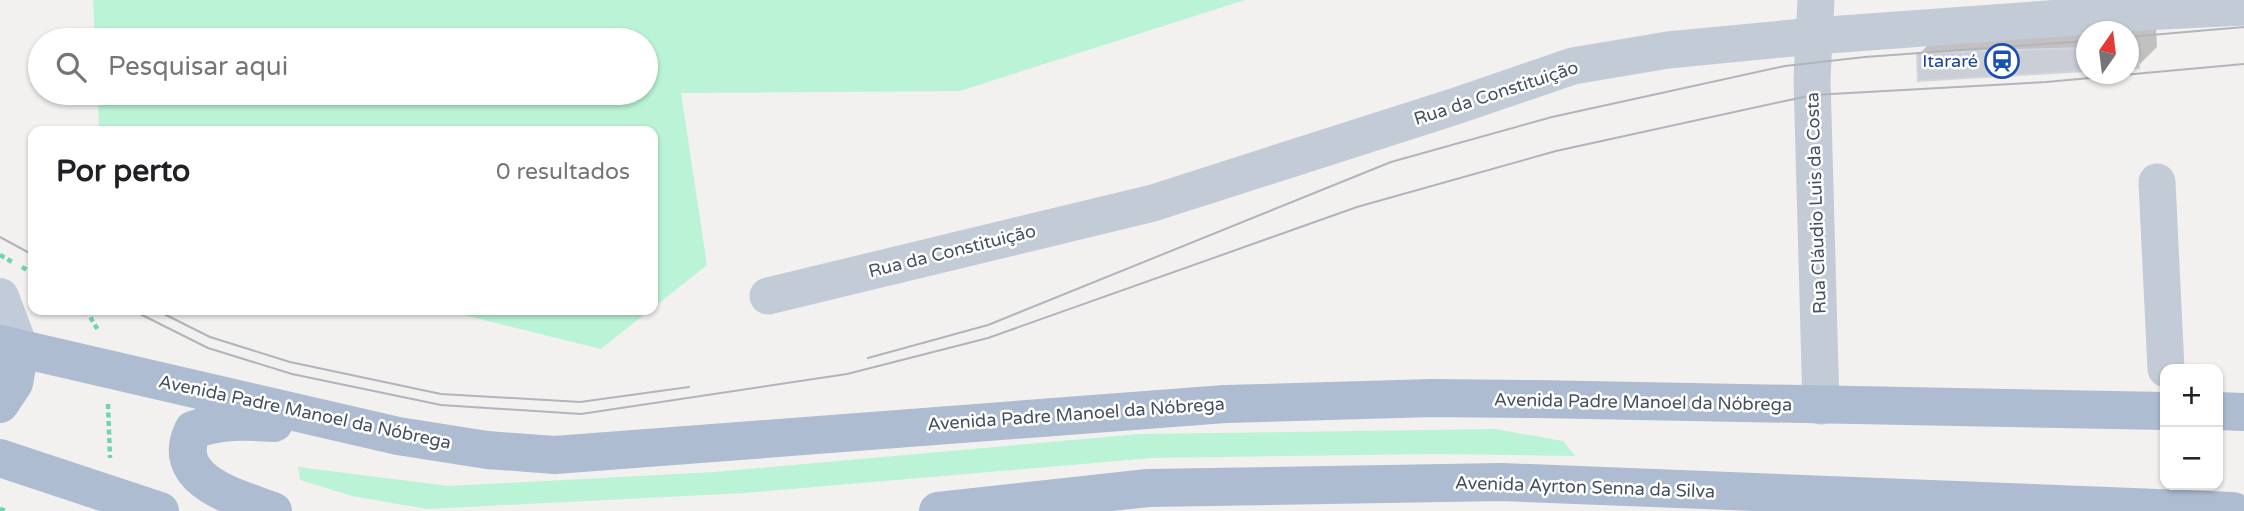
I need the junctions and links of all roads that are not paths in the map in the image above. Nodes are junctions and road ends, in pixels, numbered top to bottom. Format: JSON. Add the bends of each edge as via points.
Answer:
{"nodes":[{"id":1,"x":1816,"y":0,"type":"edge"},
{"id":2,"x":2244,"y":7,"type":"edge"},
{"id":3,"x":1814,"y":36,"type":"junction"},
{"id":4,"x":2157,"y":182,"type":"dead end"},
{"id":5,"x":768,"y":296,"type":"dead end"},
{"id":6,"x":0,"y":297,"type":"edge"},
{"id":7,"x":10,"y":347,"type":"edge"},
{"id":8,"x":2166,"y":364,"type":"edge"},
{"id":9,"x":0,"y":404,"type":"edge"},
{"id":10,"x":1821,"y":406,"type":"junction"},
{"id":11,"x":2160,"y":411,"type":"edge"},
{"id":12,"x":2223,"y":411,"type":"edge"},
{"id":13,"x":2244,"y":412,"type":"edge"},
{"id":14,"x":398,"y":436,"type":"junction"},
{"id":15,"x":0,"y":458,"type":"edge"},
{"id":16,"x":160,"y":511,"type":"edge"},
{"id":17,"x":273,"y":511,"type":"edge"},
{"id":18,"x":938,"y":511,"type":"edge"},
{"id":19,"x":2233,"y":511,"type":"edge"}],
"edges":[{"from":1,"to":3,"type":"street","name":"Rua Cláudio Luis da Costa"},
{"from":2,"to":3,"type":"street","name":"Rua da Constituição"},
{"from":3,"to":5,"type":"street","name":"Rua da Constituição","via":[[1668,50],[1573,66],[1153,203]]},
{"from":3,"to":10,"type":"street","name":"Rua Cláudio Luis da Costa"},
{"from":4,"to":8,"type":"street"},
{"from":6,"to":7,"type":"main road"},
{"from":7,"to":9,"type":"main road","via":[[14,383]]},
{"from":7,"to":14,"type":"main road","name":"Avenida Padre Manoel da Nóbrega"},
{"from":10,"to":11,"type":"main road","name":"Avenida Padre Manoel da Nóbrega"},
{"from":10,"to":14,"type":"main road","name":"Avenida Padre Manoel da Nóbrega","via":[[1445,398],[1225,404],[555,455]]},
{"from":12,"to":13,"type":"main road"},
{"from":14,"to":17,"type":"main road","via":[[237,420],[194,430],[187,450],[199,477]]},
{"from":15,"to":16,"type":"main road"},
{"from":18,"to":19,"type":"main road","name":"Avenida Ayrton Senna da Silva","via":[[1148,488],[1502,482]]}]}
